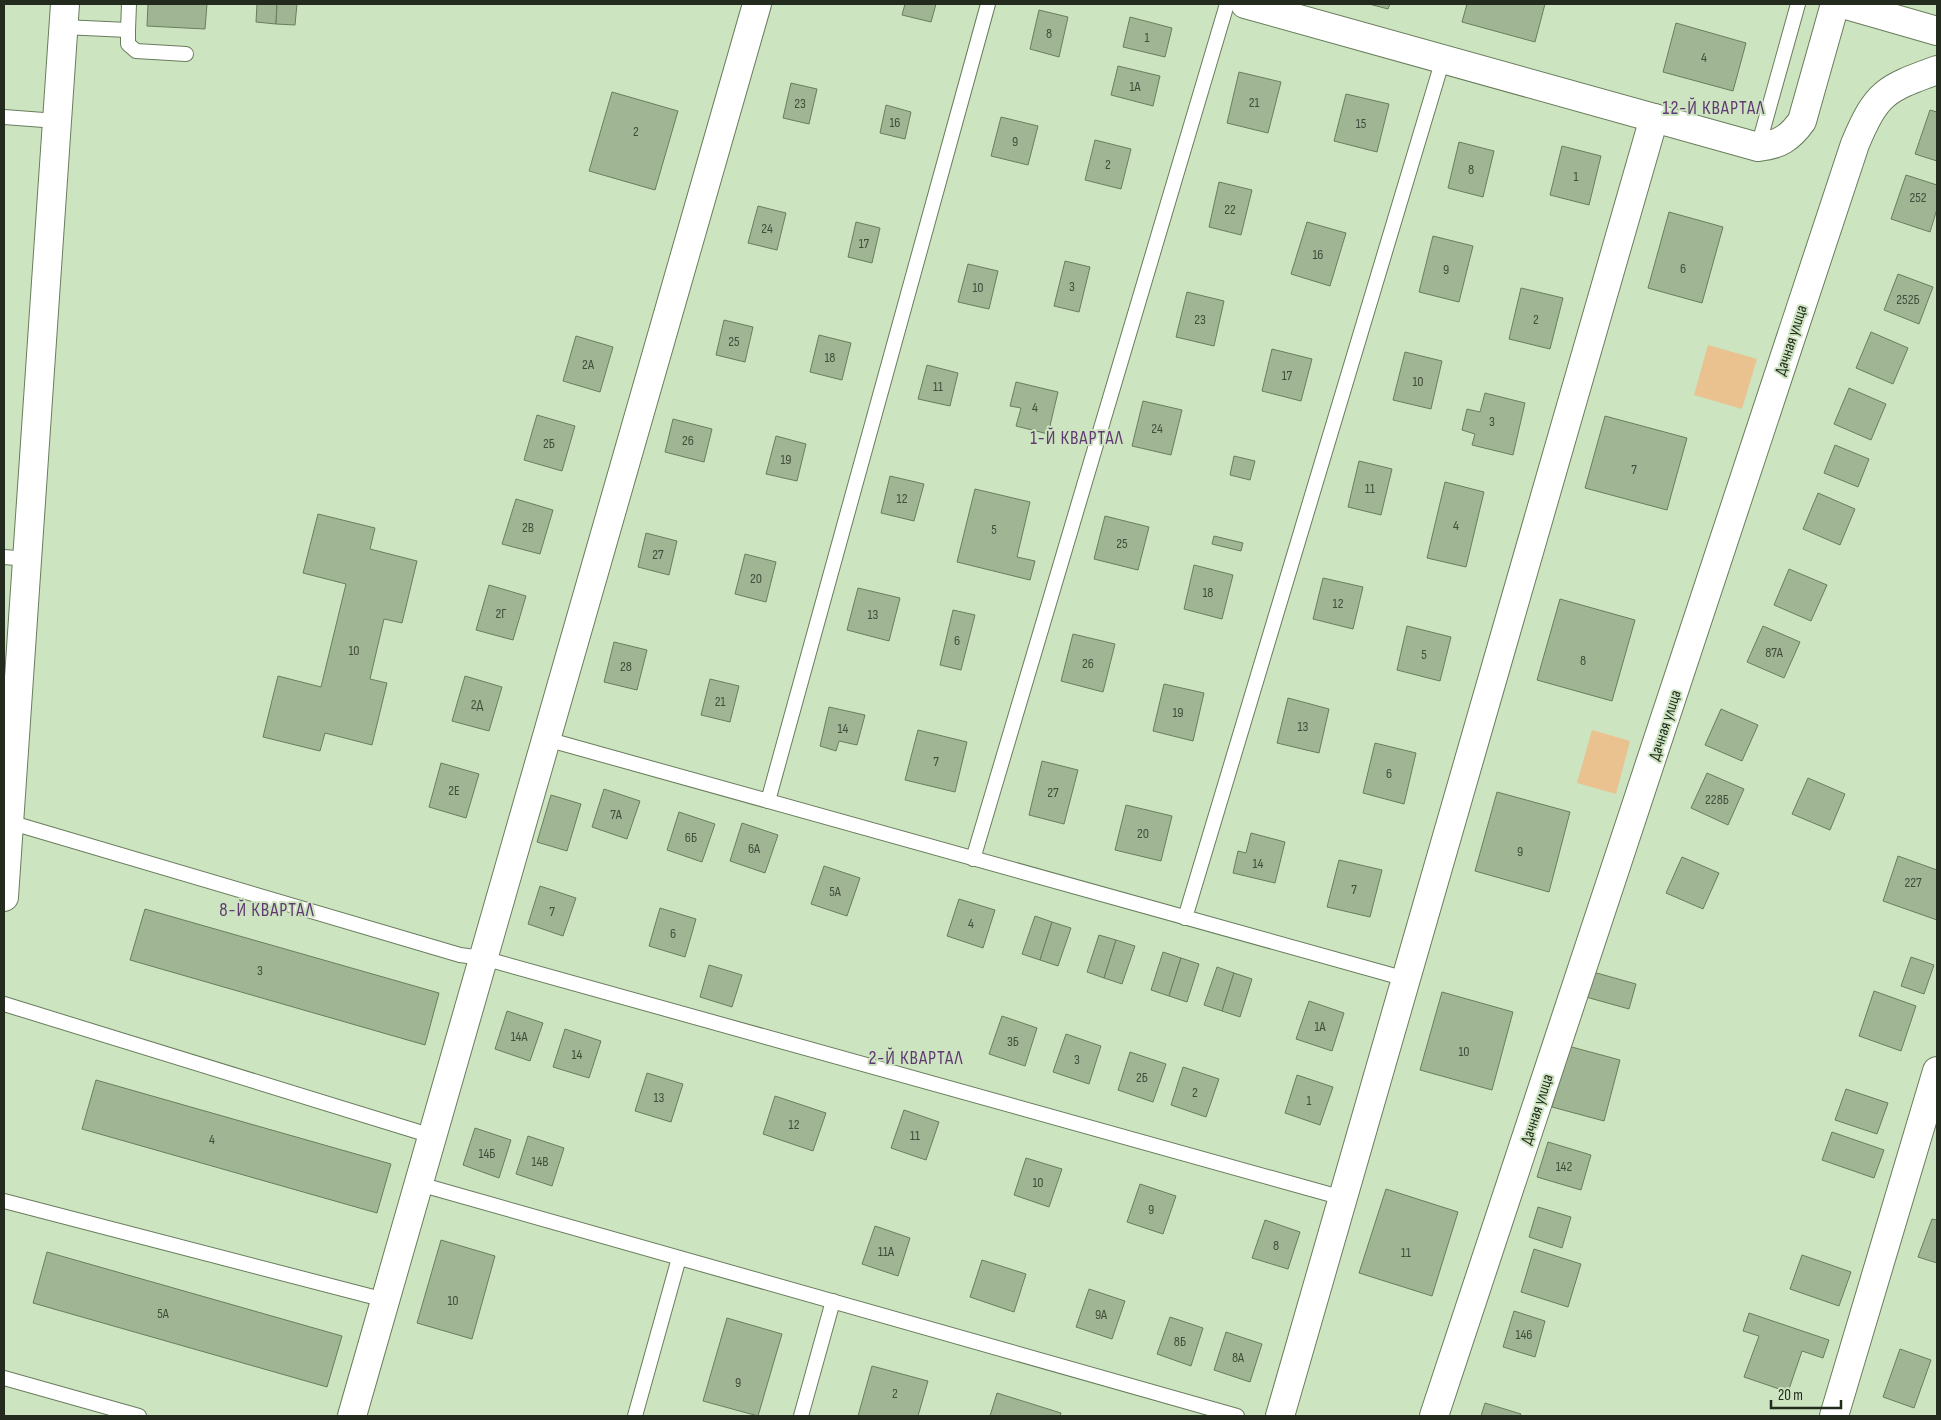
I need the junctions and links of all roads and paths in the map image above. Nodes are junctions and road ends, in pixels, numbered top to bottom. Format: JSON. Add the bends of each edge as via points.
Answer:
{"nodes":[{"id":1,"x":129,"y":4,"type":"edge"},
{"id":2,"x":757,"y":4,"type":"edge"},
{"id":3,"x":988,"y":4,"type":"edge"},
{"id":4,"x":1227,"y":4,"type":"edge"},
{"id":5,"x":1245,"y":4,"type":"edge"},
{"id":6,"x":1798,"y":4,"type":"edge"},
{"id":7,"x":1835,"y":4,"type":"edge"},
{"id":8,"x":1843,"y":4,"type":"edge"},
{"id":9,"x":64,"y":15,"type":"edge"},
{"id":10,"x":128,"y":30,"type":"junction"},
{"id":11,"x":1937,"y":31,"type":"edge"},
{"id":12,"x":186,"y":54,"type":"dead end"},
{"id":13,"x":1443,"y":59,"type":"junction"},
{"id":14,"x":1937,"y":70,"type":"edge"},
{"id":15,"x":4,"y":117,"type":"edge"},
{"id":16,"x":1654,"y":118,"type":"junction"},
{"id":17,"x":57,"y":120,"type":"junction"},
{"id":18,"x":1758,"y":147,"type":"junction"},
{"id":19,"x":15,"y":558,"type":"edge"},
{"id":20,"x":546,"y":740,"type":"junction"},
{"id":21,"x":768,"y":801,"type":"junction"},
{"id":22,"x":9,"y":822,"type":"junction"},
{"id":23,"x":973,"y":859,"type":"junction"},
{"id":24,"x":4,"y":897,"type":"edge"},
{"id":25,"x":1185,"y":918,"type":"junction"},
{"id":26,"x":484,"y":958,"type":"junction"},
{"id":27,"x":1406,"y":979,"type":"junction"},
{"id":28,"x":4,"y":1004,"type":"edge"},
{"id":29,"x":1937,"y":1071,"type":"edge"},
{"id":30,"x":432,"y":1136,"type":"junction"},
{"id":31,"x":419,"y":1184,"type":"junction"},
{"id":32,"x":1343,"y":1198,"type":"junction"},
{"id":33,"x":4,"y":1201,"type":"edge"},
{"id":34,"x":679,"y":1258,"type":"junction"},
{"id":35,"x":385,"y":1300,"type":"junction"},
{"id":36,"x":833,"y":1301,"type":"junction"},
{"id":37,"x":4,"y":1378,"type":"edge"},
{"id":38,"x":139,"y":1416,"type":"edge"},
{"id":39,"x":352,"y":1416,"type":"edge"},
{"id":40,"x":635,"y":1416,"type":"edge"},
{"id":41,"x":801,"y":1416,"type":"edge"},
{"id":42,"x":1237,"y":1416,"type":"edge"},
{"id":43,"x":1280,"y":1416,"type":"edge"},
{"id":44,"x":1434,"y":1416,"type":"edge"},
{"id":45,"x":1834,"y":1416,"type":"edge"}],
"edges":[{"from":1,"to":10,"type":"lane"},
{"from":2,"to":20,"type":"street"},
{"from":3,"to":21,"type":"lane"},
{"from":4,"to":23,"type":"lane"},
{"from":5,"to":13,"type":"street"},
{"from":6,"to":18,"type":"lane"},
{"from":7,"to":18,"type":"street","via":[[1802,122],[1784,141]]},
{"from":8,"to":11,"type":"street"},
{"from":9,"to":10,"type":"lane"},
{"from":9,"to":17,"type":"street"},
{"from":10,"to":12,"type":"lane","via":[[128,44],[136,51]]},
{"from":13,"to":16,"type":"street"},
{"from":13,"to":25,"type":"lane"},
{"from":14,"to":44,"type":"street","name":"Дачная улица","via":[[1886,92],[1870,110],[1855,144]]},
{"from":15,"to":17,"type":"lane"},
{"from":16,"to":18,"type":"street"},
{"from":16,"to":27,"type":"street"},
{"from":17,"to":19,"type":"street"},
{"from":19,"to":22,"type":"street"},
{"from":20,"to":21,"type":"lane"},
{"from":20,"to":26,"type":"street"},
{"from":21,"to":23,"type":"lane"},
{"from":22,"to":24,"type":"street"},
{"from":22,"to":26,"type":"lane","via":[[460,955]]},
{"from":23,"to":25,"type":"lane"},
{"from":25,"to":27,"type":"lane"},
{"from":26,"to":30,"type":"street"},
{"from":26,"to":32,"type":"lane"},
{"from":27,"to":32,"type":"street"},
{"from":28,"to":30,"type":"lane"},
{"from":29,"to":45,"type":"street"},
{"from":30,"to":31,"type":"street"},
{"from":31,"to":34,"type":"lane"},
{"from":31,"to":35,"type":"street"},
{"from":32,"to":43,"type":"street"},
{"from":33,"to":35,"type":"lane"},
{"from":34,"to":36,"type":"lane"},
{"from":34,"to":40,"type":"lane"},
{"from":35,"to":39,"type":"street"},
{"from":36,"to":41,"type":"lane"},
{"from":36,"to":42,"type":"lane"},
{"from":37,"to":38,"type":"lane"}]}
